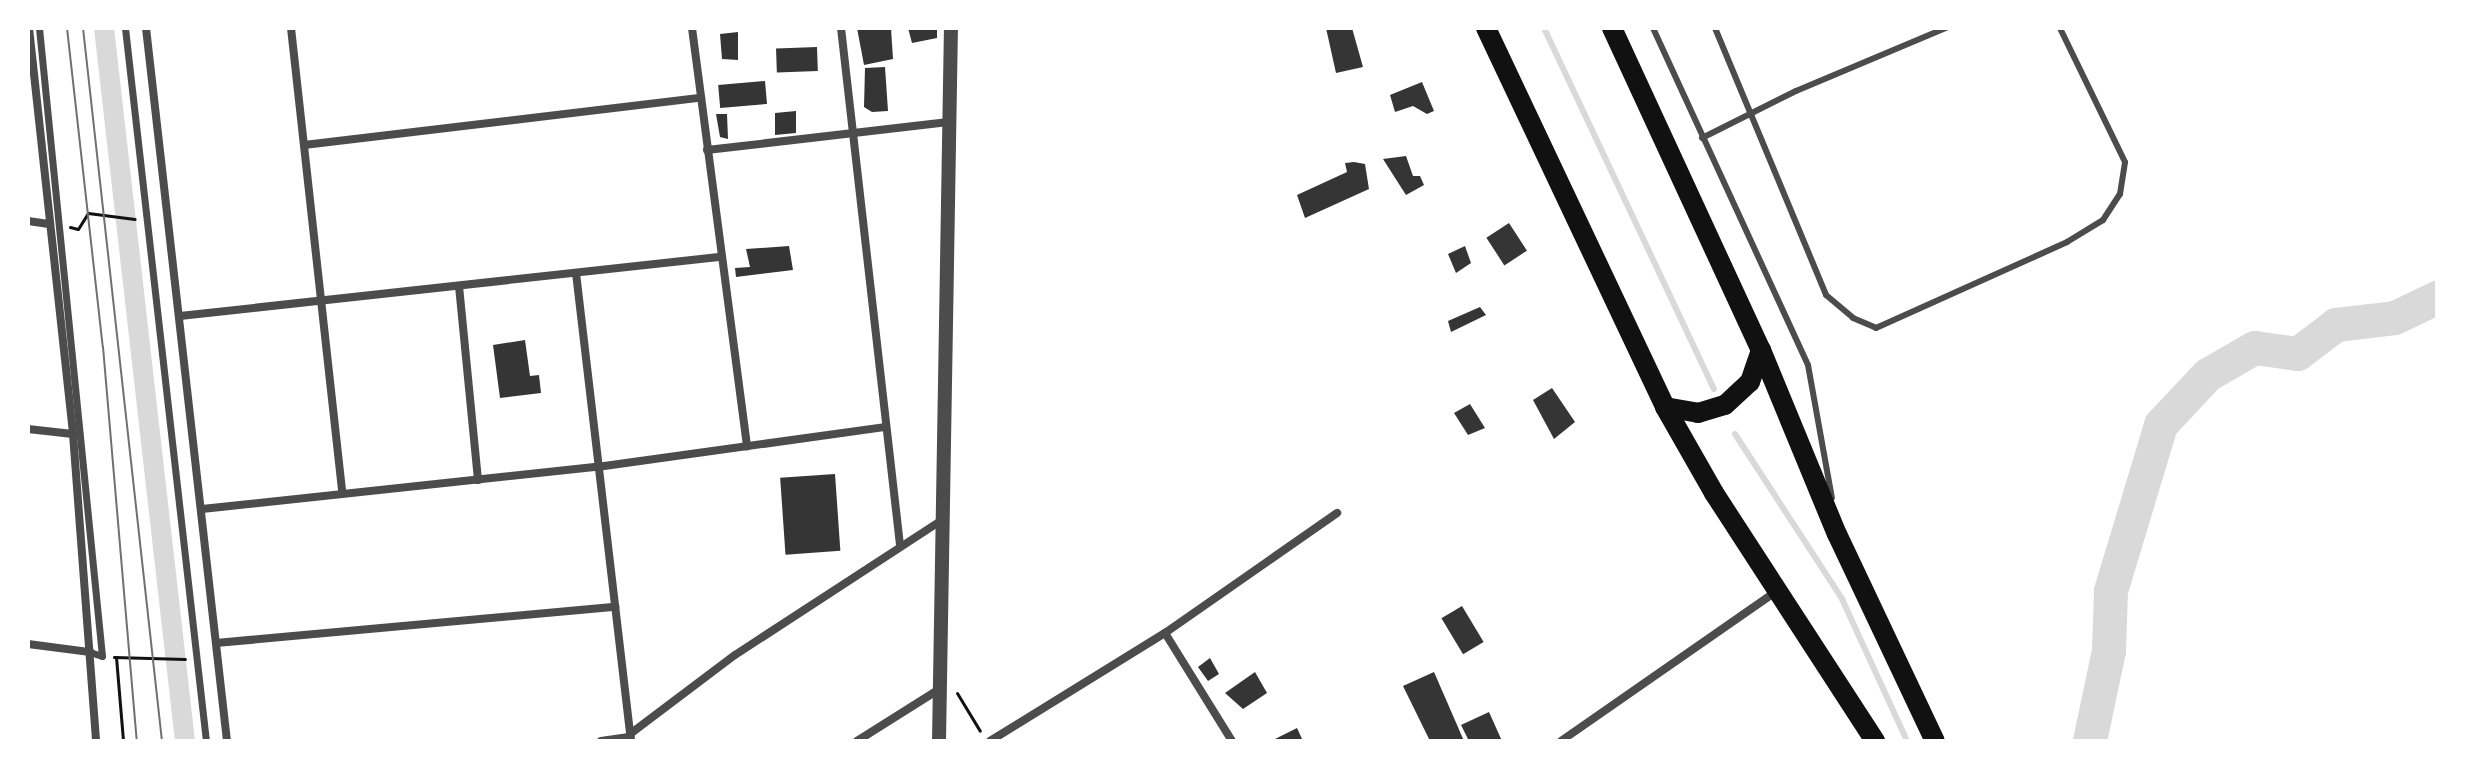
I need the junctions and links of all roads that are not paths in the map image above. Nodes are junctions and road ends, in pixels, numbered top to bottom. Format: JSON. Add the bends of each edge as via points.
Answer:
{"nodes":[{"id":1,"x":29,"y":28,"type":"edge"},
{"id":2,"x":39,"y":28,"type":"edge"},
{"id":3,"x":125,"y":28,"type":"edge"},
{"id":4,"x":146,"y":28,"type":"edge"},
{"id":5,"x":291,"y":28,"type":"edge"},
{"id":6,"x":692,"y":28,"type":"edge"},
{"id":7,"x":841,"y":28,"type":"edge"},
{"id":8,"x":951,"y":28,"type":"edge"},
{"id":9,"x":1486,"y":28,"type":"edge"},
{"id":10,"x":1612,"y":28,"type":"edge"},
{"id":11,"x":1653,"y":28,"type":"edge"},
{"id":12,"x":1715,"y":28,"type":"edge"},
{"id":13,"x":1946,"y":28,"type":"edge"},
{"id":14,"x":2060,"y":28,"type":"edge"},
{"id":15,"x":701,"y":98,"type":"junction"},
{"id":16,"x":1752,"y":112,"type":"junction"},
{"id":17,"x":948,"y":122,"type":"junction"},
{"id":18,"x":852,"y":130,"type":"junction"},
{"id":19,"x":1702,"y":138,"type":"junction"},
{"id":20,"x":304,"y":145,"type":"junction"},
{"id":21,"x":707,"y":150,"type":"junction"},
{"id":22,"x":28,"y":221,"type":"edge"},
{"id":23,"x":49,"y":224,"type":"junction"},
{"id":24,"x":719,"y":257,"type":"junction"},
{"id":25,"x":576,"y":273,"type":"junction"},
{"id":26,"x":459,"y":286,"type":"junction"},
{"id":27,"x":323,"y":300,"type":"junction"},
{"id":28,"x":180,"y":316,"type":"junction"},
{"id":29,"x":1761,"y":350,"type":"junction"},
{"id":30,"x":1665,"y":407,"type":"junction"},
{"id":31,"x":884,"y":427,"type":"junction"},
{"id":32,"x":28,"y":429,"type":"edge"},
{"id":33,"x":73,"y":434,"type":"junction"},
{"id":34,"x":747,"y":446,"type":"junction"},
{"id":35,"x":597,"y":467,"type":"junction"},
{"id":36,"x":478,"y":480,"type":"junction"},
{"id":37,"x":342,"y":491,"type":"junction"},
{"id":38,"x":202,"y":509,"type":"junction"},
{"id":39,"x":1337,"y":513,"type":"dead end"},
{"id":40,"x":945,"y":518,"type":"junction"},
{"id":41,"x":1837,"y":534,"type":"junction"},
{"id":42,"x":900,"y":545,"type":"junction"},
{"id":43,"x":1779,"y":590,"type":"junction"},
{"id":44,"x":615,"y":607,"type":"junction"},
{"id":45,"x":1165,"y":633,"type":"junction"},
{"id":46,"x":216,"y":643,"type":"junction"},
{"id":47,"x":28,"y":644,"type":"edge"},
{"id":48,"x":90,"y":652,"type":"junction"},
{"id":49,"x":941,"y":688,"type":"junction"},
{"id":50,"x":631,"y":738,"type":"edge"},
{"id":51,"x":96,"y":741,"type":"edge"},
{"id":52,"x":206,"y":741,"type":"edge"},
{"id":53,"x":227,"y":741,"type":"edge"},
{"id":54,"x":601,"y":741,"type":"edge"},
{"id":55,"x":857,"y":741,"type":"edge"},
{"id":56,"x":939,"y":741,"type":"edge"},
{"id":57,"x":988,"y":741,"type":"edge"},
{"id":58,"x":1232,"y":741,"type":"edge"},
{"id":59,"x":1561,"y":741,"type":"edge"},
{"id":60,"x":1875,"y":741,"type":"edge"},
{"id":61,"x":1935,"y":741,"type":"edge"}],
"edges":[{"from":1,"to":23,"type":"street"},
{"from":2,"to":48,"type":"street","via":[[102,656]]},
{"from":3,"to":52,"type":"street"},
{"from":4,"to":28,"type":"street"},
{"from":5,"to":20,"type":"street"},
{"from":6,"to":15,"type":"street"},
{"from":7,"to":18,"type":"street"},
{"from":8,"to":17,"type":"street"},
{"from":9,"to":30,"type":"highway"},
{"from":10,"to":29,"type":"highway"},
{"from":11,"to":19,"type":"lane"},
{"from":12,"to":16,"type":"lane"},
{"from":13,"to":16,"type":"lane"},
{"from":14,"to":16,"type":"lane","via":[[2125,162],[2120,194],[2103,220],[2067,242],[1876,328],[1853,318],[1826,295]]},
{"from":15,"to":20,"type":"street"},
{"from":15,"to":21,"type":"street"},
{"from":16,"to":19,"type":"lane"},
{"from":17,"to":18,"type":"street"},
{"from":17,"to":40,"type":"street"},
{"from":18,"to":21,"type":"street"},
{"from":18,"to":31,"type":"street"},
{"from":19,"to":41,"type":"lane","via":[[1808,365]]},
{"from":20,"to":27,"type":"street"},
{"from":21,"to":24,"type":"street"},
{"from":22,"to":23,"type":"street"},
{"from":23,"to":33,"type":"street"},
{"from":24,"to":25,"type":"street"},
{"from":24,"to":34,"type":"street"},
{"from":25,"to":26,"type":"street"},
{"from":25,"to":35,"type":"street"},
{"from":26,"to":27,"type":"street"},
{"from":26,"to":36,"type":"street"},
{"from":27,"to":28,"type":"street"},
{"from":27,"to":37,"type":"street"},
{"from":28,"to":38,"type":"street"},
{"from":29,"to":30,"type":"highway","via":[[1750,382],[1725,405],[1698,413]]},
{"from":29,"to":41,"type":"highway"},
{"from":30,"to":43,"type":"highway"},
{"from":31,"to":34,"type":"street"},
{"from":31,"to":42,"type":"street"},
{"from":32,"to":33,"type":"street"},
{"from":33,"to":48,"type":"street"},
{"from":34,"to":35,"type":"street"},
{"from":35,"to":36,"type":"street"},
{"from":35,"to":44,"type":"street"},
{"from":36,"to":37,"type":"street"},
{"from":37,"to":38,"type":"street"},
{"from":38,"to":46,"type":"street"},
{"from":39,"to":45,"type":"street"},
{"from":40,"to":42,"type":"street"},
{"from":40,"to":49,"type":"street"},
{"from":41,"to":61,"type":"highway"},
{"from":42,"to":50,"type":"street","via":[[735,655]]},
{"from":43,"to":59,"type":"street"},
{"from":43,"to":60,"type":"highway"},
{"from":44,"to":46,"type":"street"},
{"from":44,"to":50,"type":"street"},
{"from":45,"to":57,"type":"street"},
{"from":45,"to":58,"type":"street"},
{"from":46,"to":53,"type":"street"},
{"from":47,"to":48,"type":"street"},
{"from":48,"to":51,"type":"street"},
{"from":49,"to":55,"type":"street"},
{"from":49,"to":56,"type":"street"},
{"from":50,"to":54,"type":"street"}]}
